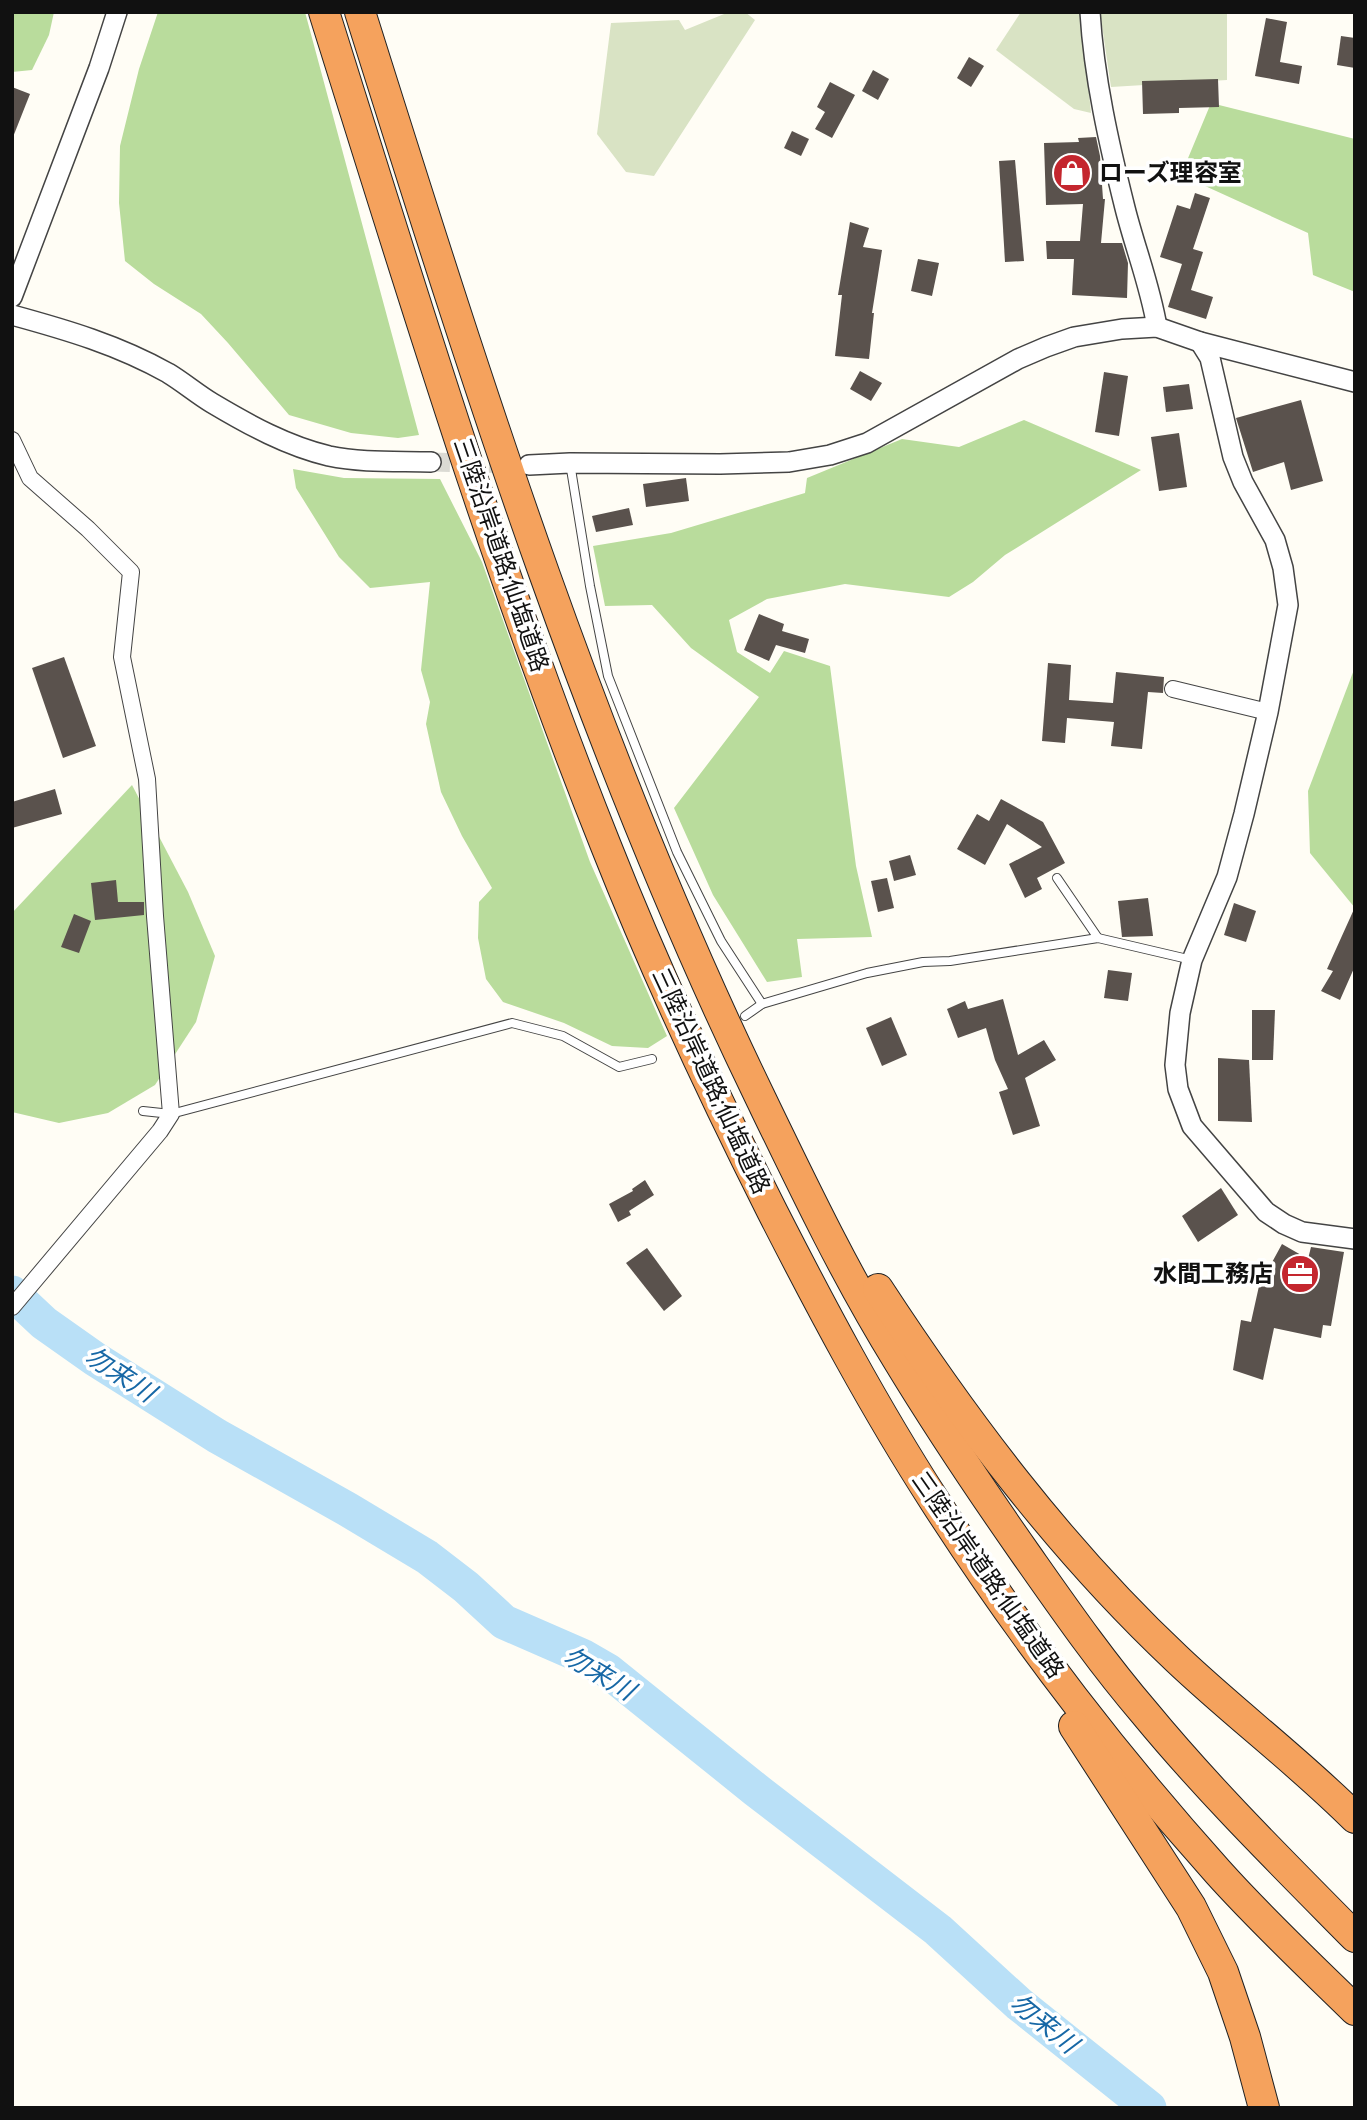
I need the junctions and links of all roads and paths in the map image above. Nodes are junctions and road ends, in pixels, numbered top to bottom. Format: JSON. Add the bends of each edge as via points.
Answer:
{"nodes":[{"id":1,"x":117,"y":12,"type":"edge"},
{"id":2,"x":324,"y":12,"type":"edge"},
{"id":3,"x":360,"y":12,"type":"edge"},
{"id":4,"x":1090,"y":12,"type":"edge"},
{"id":5,"x":12,"y":297,"type":"edge"},
{"id":6,"x":12,"y":315,"type":"edge"},
{"id":7,"x":1157,"y":327,"type":"junction"},
{"id":8,"x":1200,"y":342,"type":"junction"},
{"id":9,"x":1355,"y":382,"type":"edge"},
{"id":10,"x":12,"y":440,"type":"edge"},
{"id":11,"x":431,"y":462,"type":"tunnel mouth"},
{"id":12,"x":570,"y":463,"type":"junction"},
{"id":13,"x":529,"y":465,"type":"tunnel mouth"},
{"id":14,"x":1173,"y":689,"type":"dead end"},
{"id":15,"x":1268,"y":712,"type":"junction"},
{"id":16,"x":1058,"y":878,"type":"dead end"},
{"id":17,"x":1098,"y":938,"type":"junction"},
{"id":18,"x":1192,"y":960,"type":"junction"},
{"id":19,"x":762,"y":1004,"type":"junction"},
{"id":20,"x":745,"y":1016,"type":"dead end"},
{"id":21,"x":652,"y":1059,"type":"dead end"},
{"id":22,"x":143,"y":1111,"type":"dead end"},
{"id":23,"x":171,"y":1114,"type":"junction"},
{"id":24,"x":782,"y":1143,"type":"junction"},
{"id":25,"x":1355,"y":1239,"type":"edge"},
{"id":26,"x":12,"y":1307,"type":"edge"},
{"id":27,"x":978,"y":1567,"type":"junction"},
{"id":28,"x":1355,"y":1818,"type":"edge"},
{"id":29,"x":1355,"y":1937,"type":"edge"},
{"id":30,"x":1355,"y":2010,"type":"edge"},
{"id":31,"x":1264,"y":2108,"type":"edge"}],
"edges":[{"from":1,"to":5,"type":"street"},
{"from":2,"to":27,"type":"highway","name":"三陸沿岸道路;仙塩道路","via":[[499,555],[645,939],[692,1047],[803,1272],[894,1434]]},
{"from":3,"to":24,"type":"highway","name":"三陸沿岸道路;仙塩道路","via":[[472,367],[591,705],[680,926]]},
{"from":4,"to":7,"type":"street","via":[[1105,115]]},
{"from":6,"to":11,"type":"street","via":[[120,348],[265,433],[306,449],[375,461]]},
{"from":7,"to":8,"type":"street"},
{"from":7,"to":12,"type":"street","via":[[1074,337],[1046,347],[877,437],[830,455],[789,463]]},
{"from":8,"to":9,"type":"street"},
{"from":8,"to":15,"type":"street","via":[[1210,358],[1233,457],[1275,541],[1283,568],[1288,605]]},
{"from":10,"to":23,"type":"street","via":[[30,478],[131,572],[121,657],[148,779]]},
{"from":12,"to":13,"type":"street"},
{"from":12,"to":19,"type":"lane","via":[[608,676],[677,852],[721,940]]},
{"from":14,"to":15,"type":"street"},
{"from":15,"to":18,"type":"street","via":[[1227,877]]},
{"from":16,"to":17,"type":"lane"},
{"from":17,"to":18,"type":"lane"},
{"from":17,"to":19,"type":"lane","via":[[923,962],[820,985]]},
{"from":18,"to":25,"type":"street","via":[[1175,1065],[1178,1089],[1192,1125],[1266,1212],[1302,1232]]},
{"from":19,"to":20,"type":"lane"},
{"from":21,"to":23,"type":"lane","via":[[619,1066],[563,1036],[512,1023]]},
{"from":22,"to":23,"type":"lane"},
{"from":23,"to":26,"type":"street"},
{"from":24,"to":28,"type":"highway","via":[[918,1349],[1041,1514],[1177,1659]]},
{"from":24,"to":29,"type":"highway","name":"三陸沿岸道路;仙塩道路","via":[[896,1357],[978,1486],[1065,1609],[1144,1712]]},
{"from":27,"to":30,"type":"highway","name":"三陸沿岸道路;仙塩道路","via":[[1136,1777],[1222,1876]]},
{"from":27,"to":31,"type":"highway","via":[[1044,1679],[1191,1907],[1227,1985]]}]}
